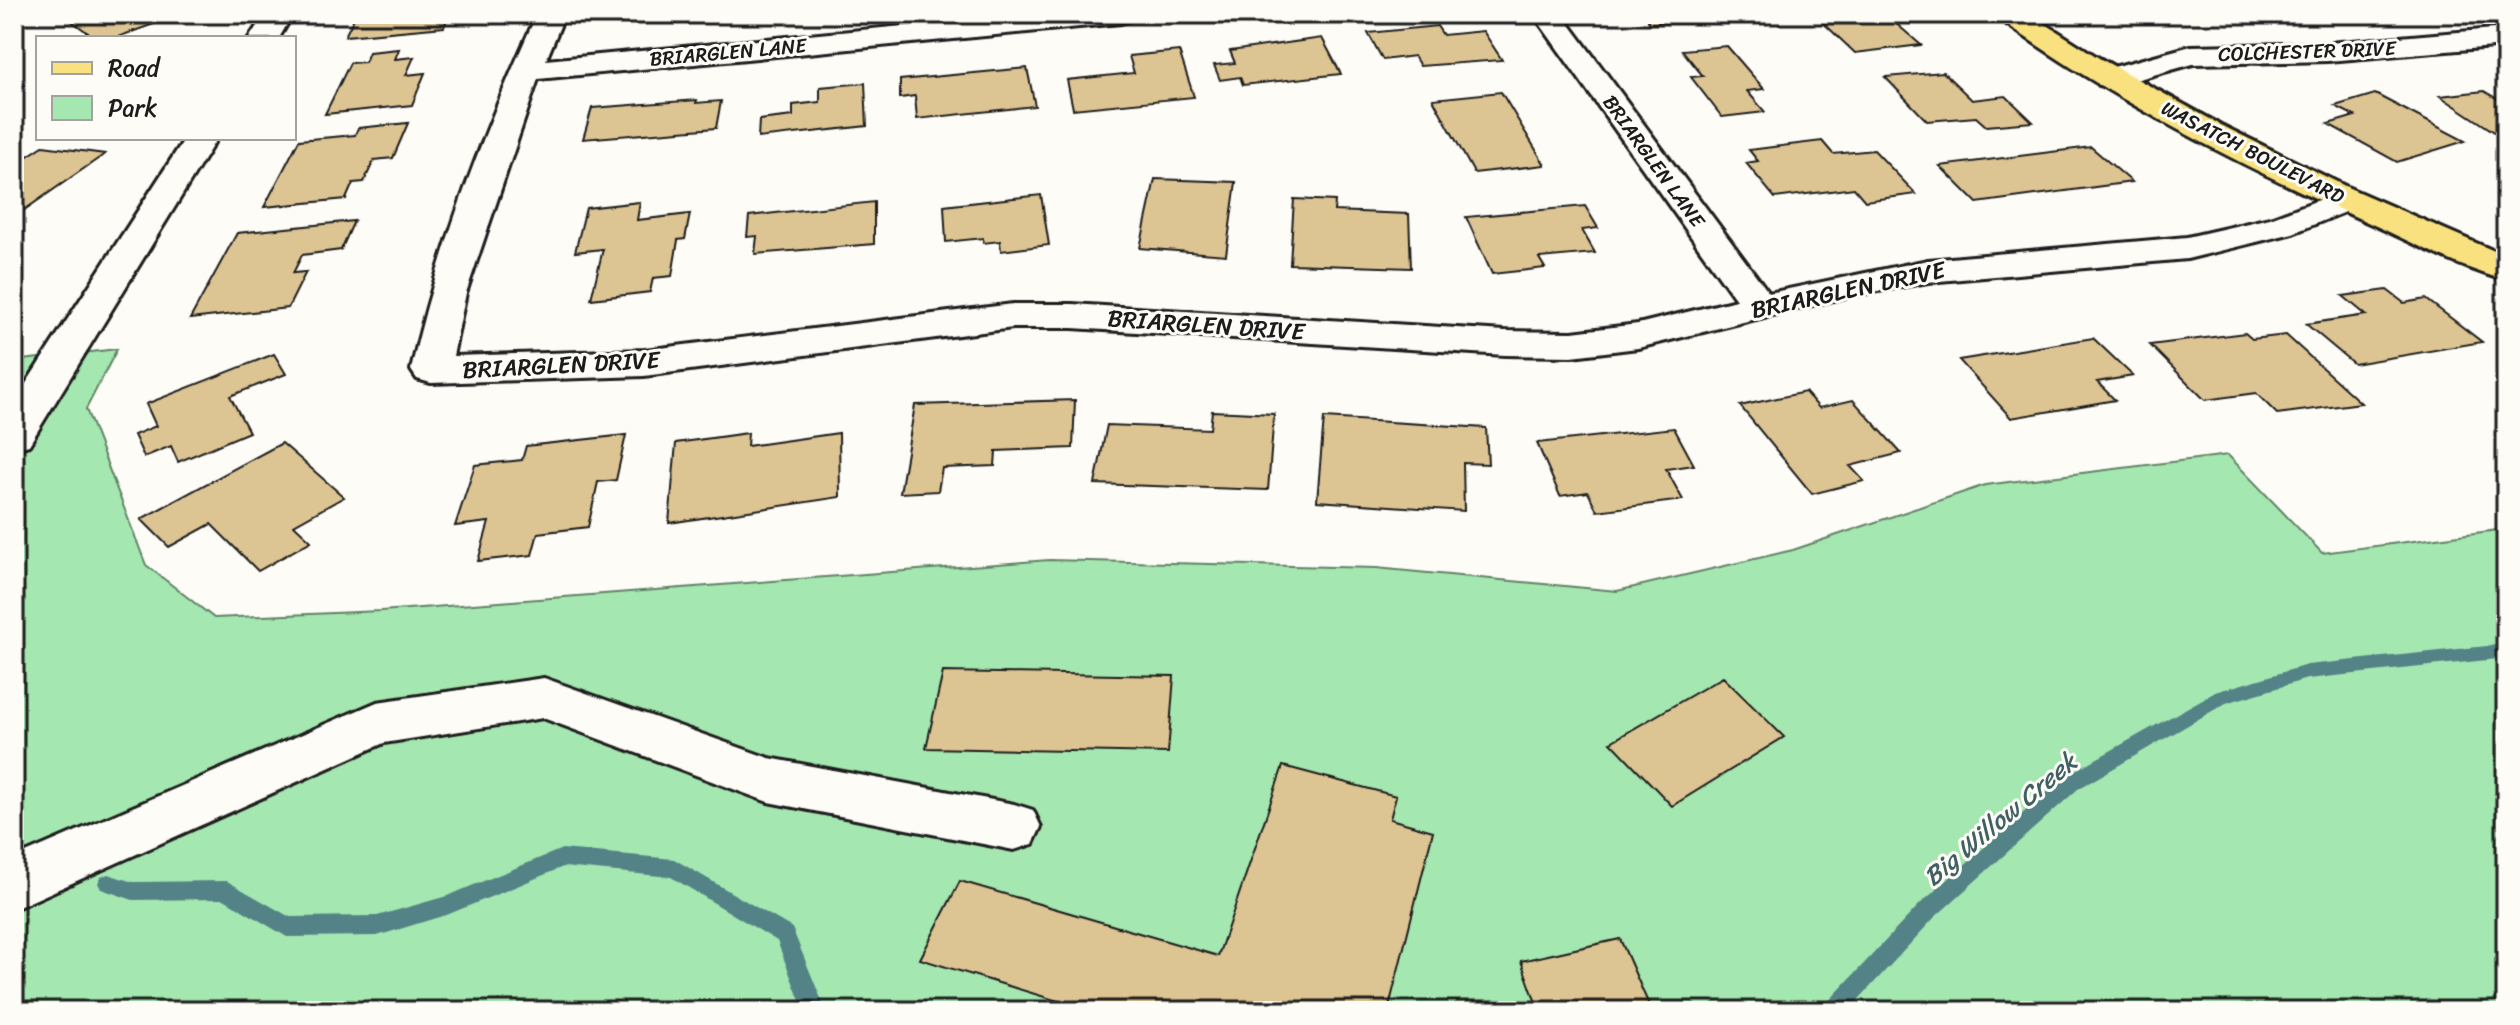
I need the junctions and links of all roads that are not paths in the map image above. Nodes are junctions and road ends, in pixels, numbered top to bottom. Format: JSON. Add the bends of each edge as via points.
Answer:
{"nodes":[{"id":1,"x":279,"y":14,"type":"edge"},
{"id":2,"x":551,"y":14,"type":"edge"},
{"id":3,"x":1121,"y":14,"type":"edge"},
{"id":4,"x":1547,"y":14,"type":"edge"},
{"id":5,"x":2011,"y":14,"type":"edge"},
{"id":6,"x":265,"y":36,"type":"edge"},
{"id":7,"x":2506,"y":37,"type":"edge"},
{"id":8,"x":526,"y":71,"type":"junction"},
{"id":9,"x":2110,"y":78,"type":"junction"},
{"id":10,"x":200,"y":140,"type":"edge"},
{"id":11,"x":2345,"y":200,"type":"junction"},
{"id":12,"x":2506,"y":269,"type":"edge"},
{"id":13,"x":1761,"y":308,"type":"junction"},
{"id":14,"x":14,"y":435,"type":"edge"},
{"id":15,"x":1014,"y":827,"type":"dead end"},
{"id":16,"x":14,"y":884,"type":"edge"}],
"edges":[{"from":1,"to":6,"type":"street"},
{"from":2,"to":8,"type":"street","name":"BRIARGLEN DRIVE"},
{"from":3,"to":8,"type":"street","name":"BRIARGLEN LANE"},
{"from":4,"to":13,"type":"street","name":"BRIARGLEN LANE"},
{"from":5,"to":9,"type":"main road","name":"WASATCH BOULEVARD"},
{"from":7,"to":9,"type":"street","name":"COLCHESTER DRIVE","via":[[2328,52],[2191,55]]},
{"from":8,"to":13,"type":"street","name":"BRIARGLEN DRIVE","via":[[447,293],[431,370],[644,363],[1013,316],[1572,344],[1638,336]]},
{"from":9,"to":11,"type":"main road","name":"WASATCH BOULEVARD"},
{"from":10,"to":14,"type":"street"},
{"from":11,"to":12,"type":"main road","name":"WASATCH BOULEVARD"},
{"from":11,"to":13,"type":"street","name":"BRIARGLEN DRIVE","via":[[2281,226],[2187,248],[1928,271]]},
{"from":15,"to":16,"type":"street","via":[[768,780],[544,698],[377,723]]}]}
